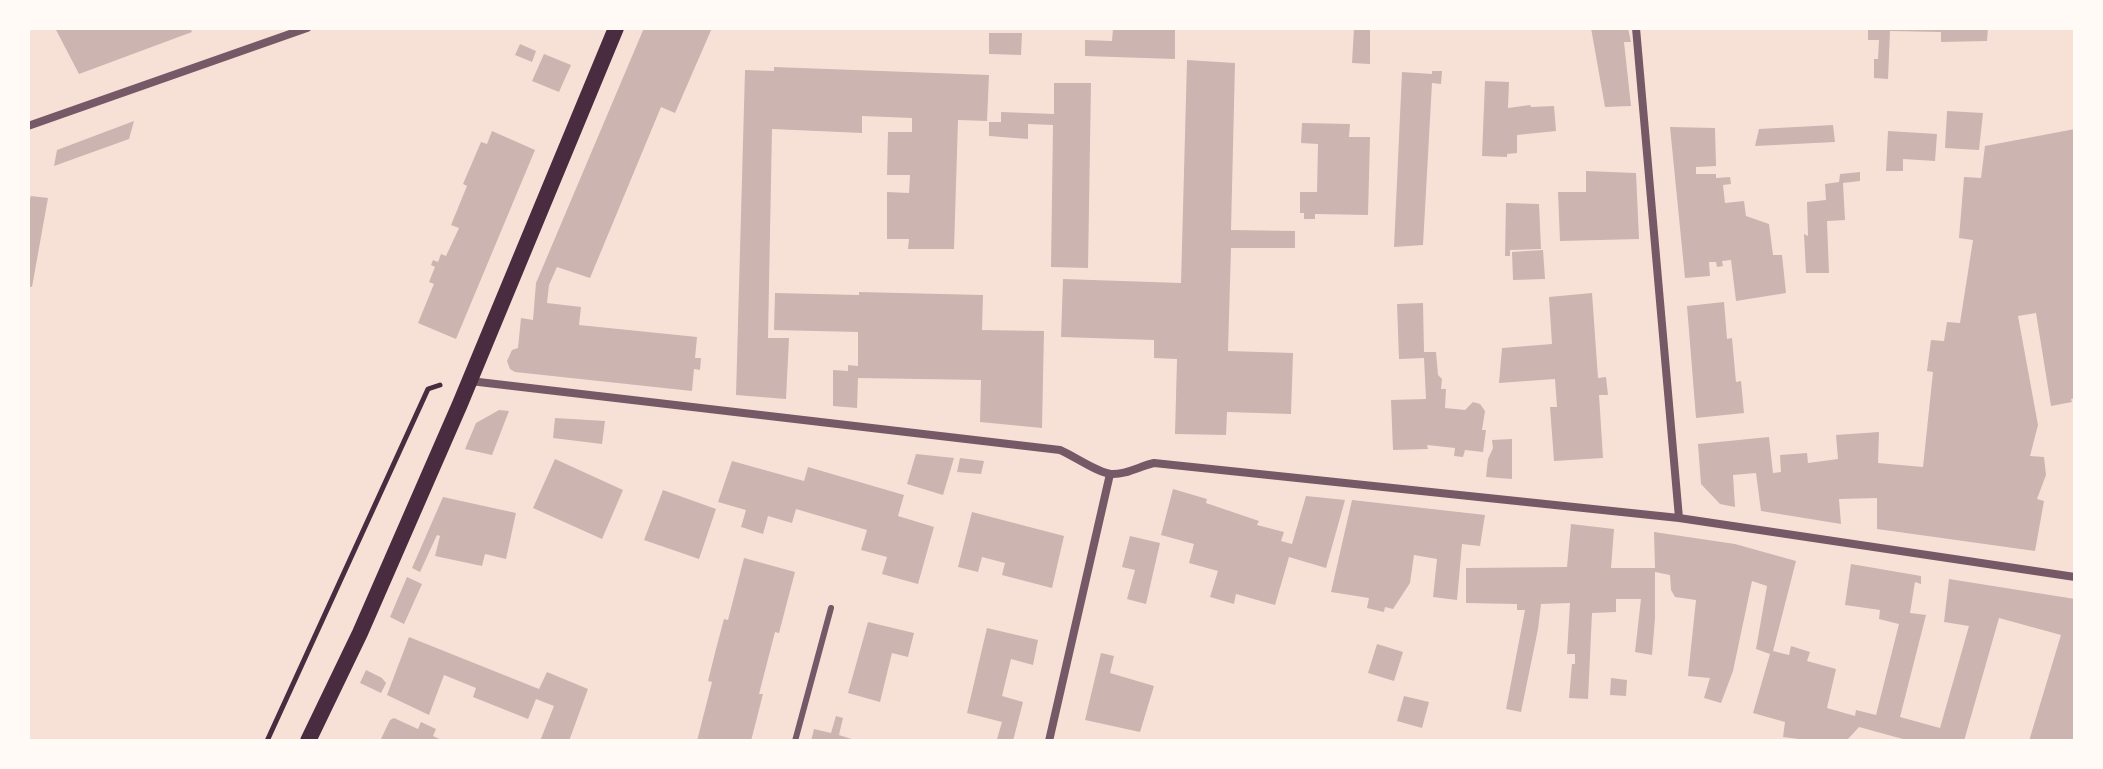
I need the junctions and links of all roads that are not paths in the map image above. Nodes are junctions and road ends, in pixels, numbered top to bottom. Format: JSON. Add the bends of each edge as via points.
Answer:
{"nodes":[{"id":1,"x":307,"y":28,"type":"edge"},
{"id":2,"x":616,"y":28,"type":"edge"},
{"id":3,"x":1636,"y":28,"type":"edge"},
{"id":4,"x":28,"y":126,"type":"edge"},
{"id":5,"x":470,"y":379,"type":"junction"},
{"id":6,"x":1110,"y":474,"type":"junction"},
{"id":7,"x":1679,"y":518,"type":"junction"},
{"id":8,"x":2075,"y":577,"type":"edge"},
{"id":9,"x":831,"y":608,"type":"dead end"},
{"id":10,"x":308,"y":741,"type":"edge"},
{"id":11,"x":795,"y":741,"type":"edge"},
{"id":12,"x":1049,"y":741,"type":"edge"}],
"edges":[{"from":1,"to":4,"type":"street"},
{"from":2,"to":5,"type":"main road"},
{"from":3,"to":7,"type":"street"},
{"from":5,"to":6,"type":"street","via":[[1060,450]]},
{"from":5,"to":10,"type":"main road"},
{"from":6,"to":7,"type":"street","via":[[1154,463]]},
{"from":6,"to":12,"type":"street"},
{"from":7,"to":8,"type":"street"},
{"from":9,"to":11,"type":"lane"}]}
